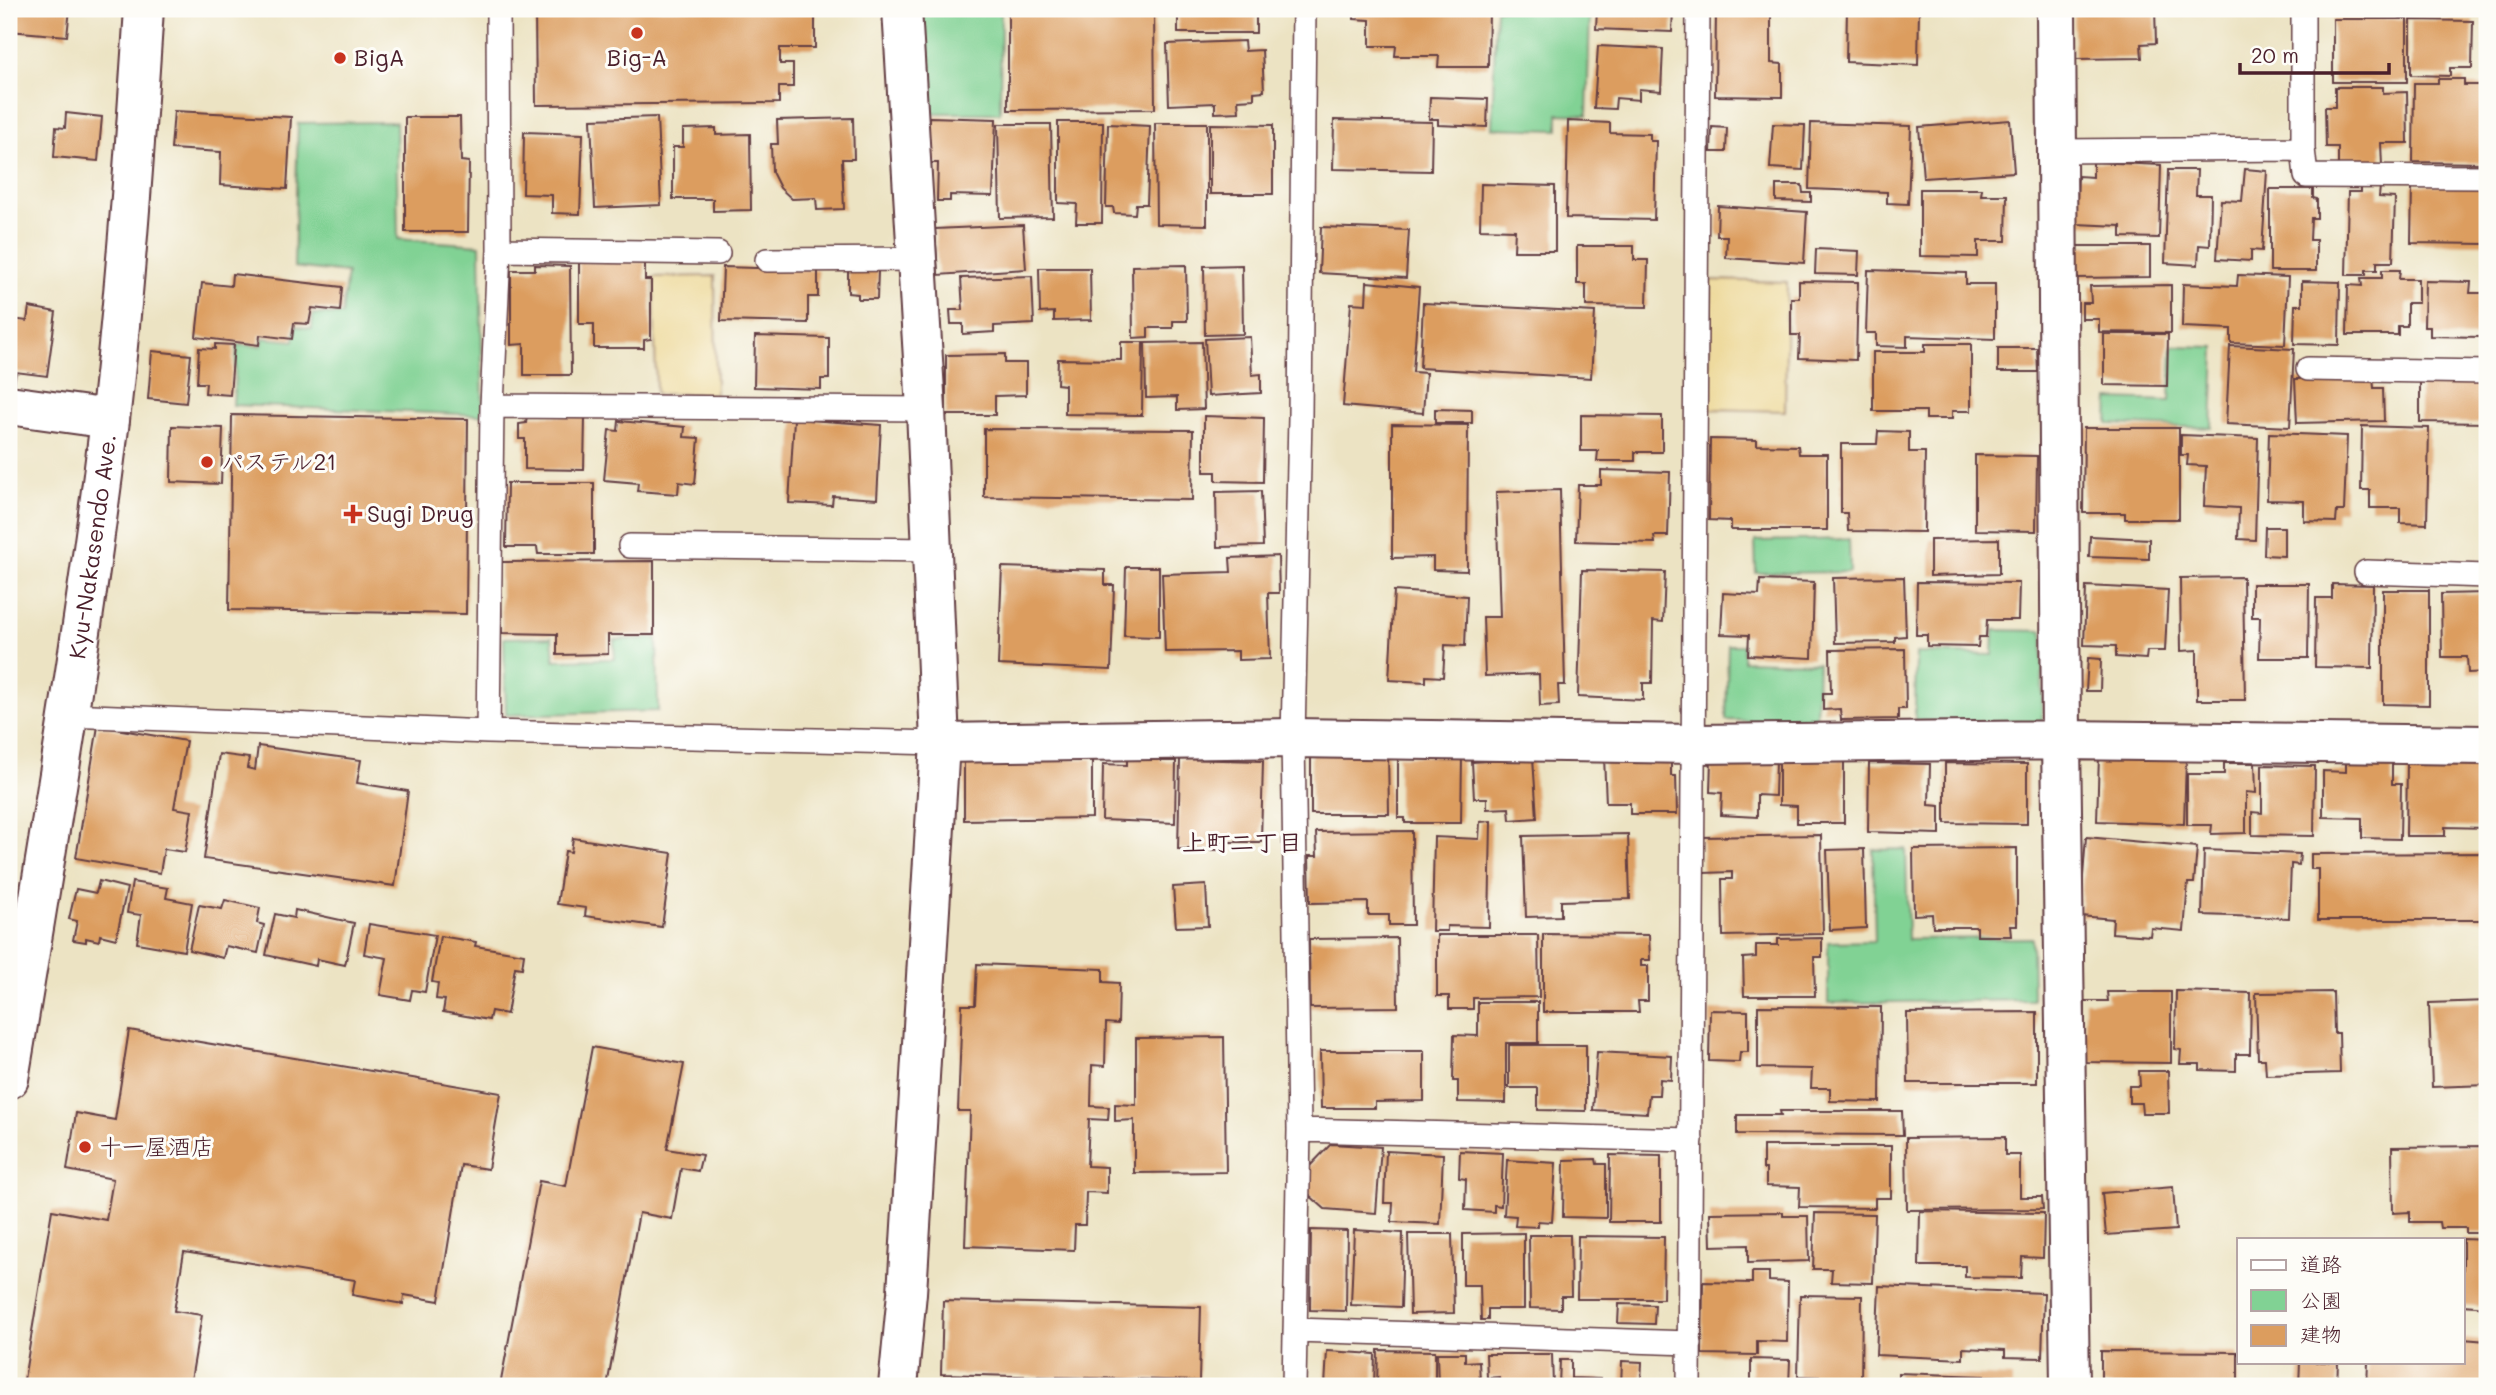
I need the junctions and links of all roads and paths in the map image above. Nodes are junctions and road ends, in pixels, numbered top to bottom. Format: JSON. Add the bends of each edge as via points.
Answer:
{"nodes":[{"id":1,"x":144,"y":9,"type":"edge"},
{"id":2,"x":498,"y":9,"type":"edge"},
{"id":3,"x":902,"y":9,"type":"edge"},
{"id":4,"x":1304,"y":9,"type":"edge"},
{"id":5,"x":1698,"y":9,"type":"edge"},
{"id":6,"x":2056,"y":9,"type":"edge"},
{"id":7,"x":2303,"y":9,"type":"edge"},
{"id":8,"x":2303,"y":149,"type":"junction"},
{"id":9,"x":2058,"y":151,"type":"junction"},
{"id":10,"x":2487,"y":177,"type":"edge"},
{"id":11,"x":499,"y":250,"type":"junction"},
{"id":12,"x":718,"y":253,"type":"dead end"},
{"id":13,"x":917,"y":259,"type":"junction"},
{"id":14,"x":767,"y":260,"type":"dead end"},
{"id":15,"x":2308,"y":369,"type":"dead end"},
{"id":16,"x":2487,"y":372,"type":"edge"},
{"id":17,"x":9,"y":405,"type":"edge"},
{"id":18,"x":492,"y":406,"type":"junction"},
{"id":19,"x":926,"y":409,"type":"junction"},
{"id":20,"x":110,"y":419,"type":"junction"},
{"id":21,"x":630,"y":546,"type":"dead end"},
{"id":22,"x":933,"y":550,"type":"junction"},
{"id":23,"x":2366,"y":572,"type":"dead end"},
{"id":24,"x":2487,"y":576,"type":"edge"},
{"id":25,"x":68,"y":715,"type":"junction"},
{"id":26,"x":488,"y":732,"type":"junction"},
{"id":27,"x":1293,"y":738,"type":"junction"},
{"id":28,"x":2061,"y":740,"type":"junction"},
{"id":29,"x":940,"y":743,"type":"junction"},
{"id":30,"x":1694,"y":744,"type":"junction"},
{"id":31,"x":2487,"y":745,"type":"edge"},
{"id":32,"x":9,"y":1079,"type":"edge"},
{"id":33,"x":1298,"y":1130,"type":"junction"},
{"id":34,"x":1691,"y":1140,"type":"junction"},
{"id":35,"x":1295,"y":1330,"type":"junction"},
{"id":36,"x":1690,"y":1343,"type":"junction"},
{"id":37,"x":898,"y":1386,"type":"edge"},
{"id":38,"x":1294,"y":1386,"type":"edge"},
{"id":39,"x":1689,"y":1386,"type":"edge"},
{"id":40,"x":2070,"y":1386,"type":"edge"}],
"edges":[{"from":1,"to":20,"type":"street","name":"Kyu-Nakasendo Ave."},
{"from":2,"to":11,"type":"lane"},
{"from":3,"to":13,"type":"street"},
{"from":4,"to":27,"type":"lane"},
{"from":5,"to":30,"type":"lane"},
{"from":6,"to":9,"type":"street"},
{"from":7,"to":8,"type":"lane"},
{"from":8,"to":9,"type":"lane"},
{"from":8,"to":10,"type":"lane","via":[[2306,176]]},
{"from":9,"to":28,"type":"street"},
{"from":11,"to":12,"type":"lane"},
{"from":11,"to":18,"type":"lane"},
{"from":13,"to":14,"type":"lane"},
{"from":13,"to":19,"type":"street"},
{"from":15,"to":16,"type":"lane"},
{"from":17,"to":20,"type":"street"},
{"from":18,"to":19,"type":"lane"},
{"from":18,"to":26,"type":"lane"},
{"from":19,"to":22,"type":"street"},
{"from":20,"to":25,"type":"street","name":"Kyu-Nakasendo Ave."},
{"from":21,"to":22,"type":"lane"},
{"from":22,"to":29,"type":"street"},
{"from":23,"to":24,"type":"lane"},
{"from":25,"to":26,"type":"lane"},
{"from":25,"to":32,"type":"street","name":"Kyu-Nakasendo Ave."},
{"from":26,"to":29,"type":"lane"},
{"from":27,"to":29,"type":"street"},
{"from":27,"to":30,"type":"street"},
{"from":27,"to":33,"type":"lane"},
{"from":28,"to":30,"type":"street"},
{"from":28,"to":31,"type":"street"},
{"from":28,"to":40,"type":"street"},
{"from":29,"to":37,"type":"street","via":[[908,1293]]},
{"from":30,"to":34,"type":"lane"},
{"from":33,"to":34,"type":"lane"},
{"from":33,"to":35,"type":"lane"},
{"from":34,"to":36,"type":"lane"},
{"from":35,"to":36,"type":"lane"},
{"from":35,"to":38,"type":"lane"},
{"from":36,"to":39,"type":"lane"}]}
